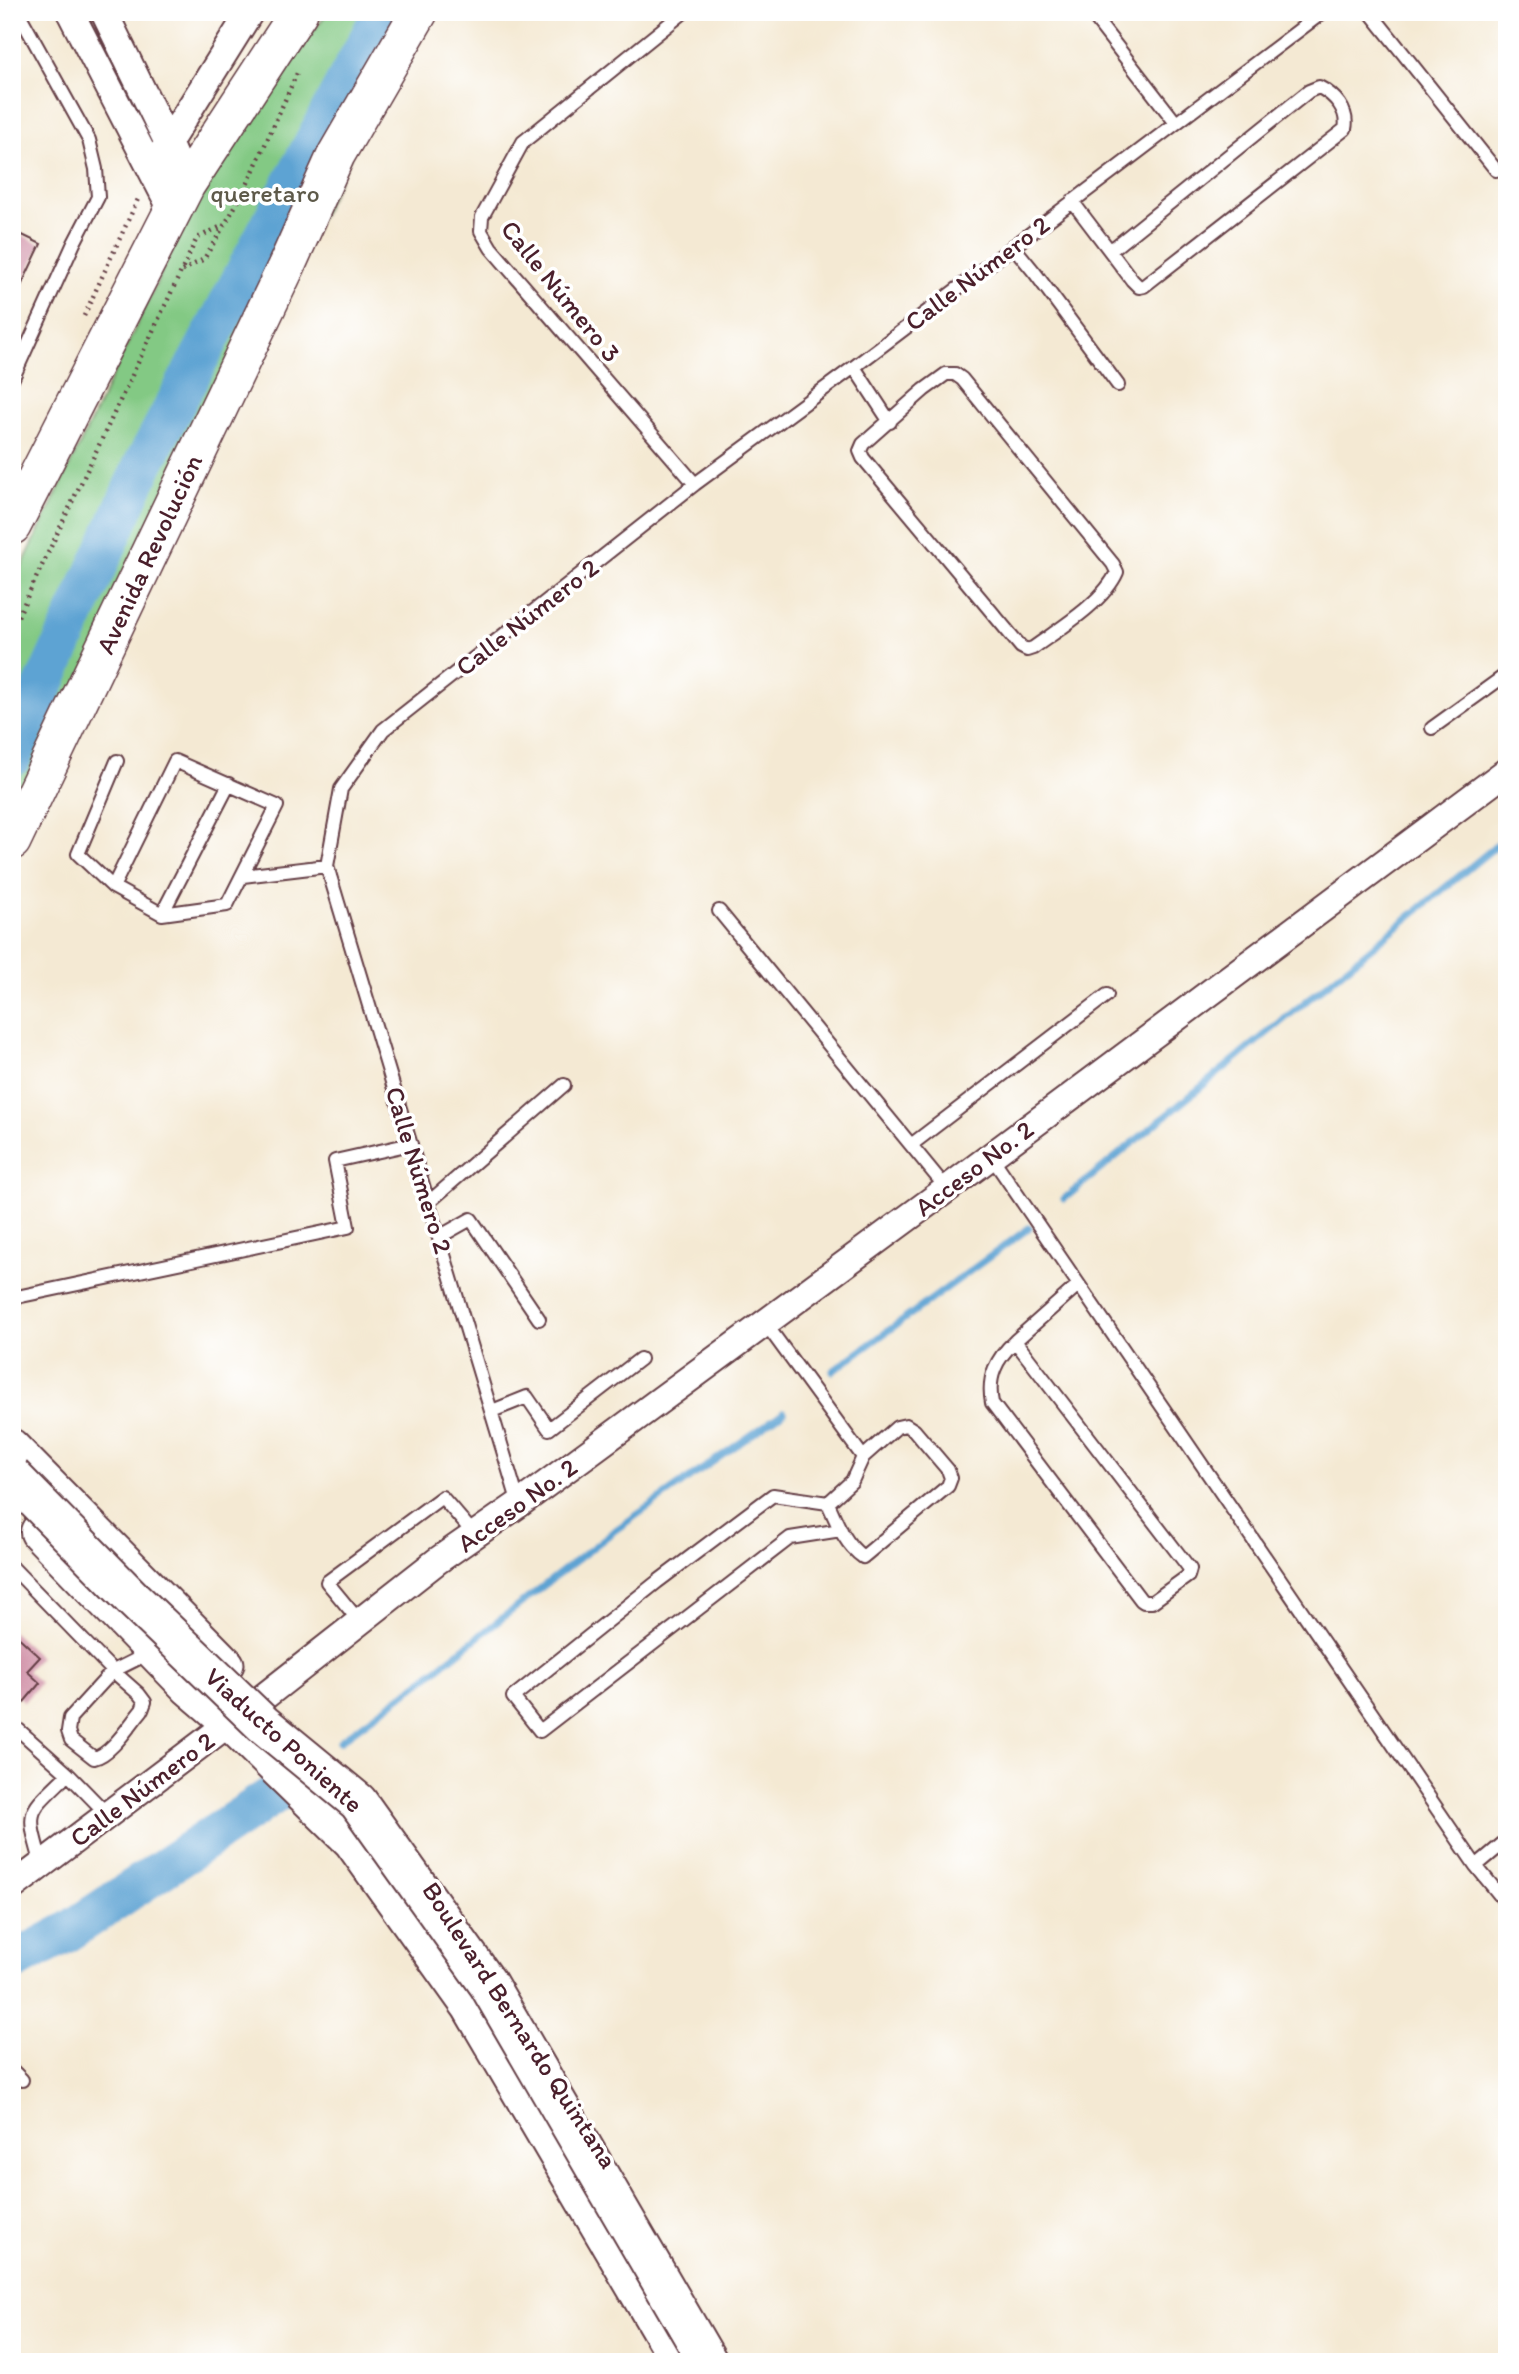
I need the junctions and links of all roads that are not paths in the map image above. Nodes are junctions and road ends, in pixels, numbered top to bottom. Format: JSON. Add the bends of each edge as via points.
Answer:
{"nodes":[{"id":1,"x":18,"y":12,"type":"edge"},
{"id":2,"x":70,"y":12,"type":"edge"},
{"id":3,"x":104,"y":12,"type":"edge"},
{"id":4,"x":250,"y":12,"type":"edge"},
{"id":5,"x":299,"y":12,"type":"edge"},
{"id":6,"x":419,"y":12,"type":"edge"},
{"id":7,"x":684,"y":12,"type":"edge"},
{"id":8,"x":1090,"y":12,"type":"edge"},
{"id":9,"x":1323,"y":12,"type":"edge"},
{"id":10,"x":1370,"y":12,"type":"edge"},
{"id":11,"x":1176,"y":123,"type":"junction"},
{"id":12,"x":169,"y":145,"type":"junction"},
{"id":13,"x":150,"y":170,"type":"junction"},
{"id":14,"x":1496,"y":170,"type":"dead end"},
{"id":15,"x":179,"y":199,"type":"junction"},
{"id":16,"x":1072,"y":201,"type":"junction"},
{"id":17,"x":1013,"y":246,"type":"junction"},
{"id":18,"x":1110,"y":251,"type":"junction"},
{"id":19,"x":854,"y":367,"type":"junction"},
{"id":20,"x":12,"y":380,"type":"edge"},
{"id":21,"x":1118,"y":385,"type":"dead end"},
{"id":22,"x":890,"y":422,"type":"junction"},
{"id":23,"x":695,"y":484,"type":"junction"},
{"id":24,"x":12,"y":526,"type":"edge"},
{"id":25,"x":1507,"y":674,"type":"edge"},
{"id":26,"x":1432,"y":728,"type":"dead end"},
{"id":27,"x":117,"y":761,"type":"dead end"},
{"id":28,"x":1507,"y":771,"type":"edge"},
{"id":29,"x":229,"y":784,"type":"junction"},
{"id":30,"x":12,"y":841,"type":"edge"},
{"id":31,"x":327,"y":866,"type":"junction"},
{"id":32,"x":243,"y":876,"type":"junction"},
{"id":33,"x":113,"y":887,"type":"junction"},
{"id":34,"x":719,"y":911,"type":"dead end"},
{"id":35,"x":162,"y":914,"type":"junction"},
{"id":36,"x":1107,"y":995,"type":"dead end"},
{"id":37,"x":564,"y":1085,"type":"dead end"},
{"id":38,"x":411,"y":1144,"type":"junction"},
{"id":39,"x":911,"y":1145,"type":"junction"},
{"id":40,"x":991,"y":1156,"type":"junction"},
{"id":41,"x":947,"y":1189,"type":"junction"},
{"id":42,"x":429,"y":1202,"type":"junction"},
{"id":43,"x":439,"y":1237,"type":"junction"},
{"id":44,"x":1078,"y":1285,"type":"junction"},
{"id":45,"x":12,"y":1298,"type":"edge"},
{"id":46,"x":539,"y":1319,"type":"dead end"},
{"id":47,"x":765,"y":1323,"type":"junction"},
{"id":48,"x":1015,"y":1341,"type":"junction"},
{"id":49,"x":640,"y":1359,"type":"dead end"},
{"id":50,"x":492,"y":1411,"type":"junction"},
{"id":51,"x":12,"y":1446,"type":"edge"},
{"id":52,"x":863,"y":1457,"type":"junction"},
{"id":53,"x":12,"y":1476,"type":"edge"},
{"id":54,"x":12,"y":1503,"type":"edge"},
{"id":55,"x":828,"y":1503,"type":"junction"},
{"id":56,"x":519,"y":1504,"type":"junction"},
{"id":57,"x":841,"y":1530,"type":"junction"},
{"id":58,"x":475,"y":1535,"type":"junction"},
{"id":59,"x":437,"y":1561,"type":"joint"},
{"id":60,"x":12,"y":1567,"type":"edge"},
{"id":61,"x":360,"y":1622,"type":"junction"},
{"id":62,"x":155,"y":1650,"type":"junction"},
{"id":63,"x":113,"y":1671,"type":"junction"},
{"id":64,"x":267,"y":1705,"type":"junction"},
{"id":65,"x":230,"y":1722,"type":"junction"},
{"id":66,"x":12,"y":1724,"type":"edge"},
{"id":67,"x":68,"y":1774,"type":"junction"},
{"id":68,"x":108,"y":1815,"type":"junction"},
{"id":69,"x":1507,"y":1840,"type":"edge"},
{"id":70,"x":42,"y":1865,"type":"junction"},
{"id":71,"x":1476,"y":1866,"type":"junction"},
{"id":72,"x":12,"y":1887,"type":"edge"},
{"id":73,"x":1507,"y":1904,"type":"edge"},
{"id":74,"x":12,"y":2070,"type":"edge"},
{"id":75,"x":22,"y":2080,"type":"dead end"},
{"id":76,"x":680,"y":2362,"type":"edge"},
{"id":77,"x":708,"y":2362,"type":"edge"},
{"id":78,"x":728,"y":2362,"type":"edge"}],
"edges":[{"from":1,"to":20,"type":"lane","via":[[89,139],[98,197]]},
{"from":2,"to":13,"type":"street"},
{"from":3,"to":12,"type":"street"},
{"from":4,"to":12,"type":"street"},
{"from":5,"to":15,"type":"main road"},
{"from":6,"to":30,"type":"main road","name":"Avenida Revolución","via":[[336,155]]},
{"from":7,"to":23,"type":"lane","name":"Calle Número 3","via":[[523,142],[481,217],[481,231]]},
{"from":8,"to":11,"type":"lane"},
{"from":9,"to":11,"type":"lane","name":"Calle Número 2"},
{"from":10,"to":14,"type":"lane"},
{"from":11,"to":16,"type":"lane","name":"Calle Número 2"},
{"from":12,"to":13,"type":"street"},
{"from":12,"to":15,"type":"street"},
{"from":13,"to":15,"type":"street"},
{"from":15,"to":24,"type":"main road"},
{"from":16,"to":17,"type":"lane","name":"Calle Número 2"},
{"from":16,"to":18,"type":"lane"},
{"from":17,"to":19,"type":"lane","name":"Calle Número 2"},
{"from":17,"to":21,"type":"lane"},
{"from":18,"to":18,"type":"lane","via":[[1309,91],[1319,87],[1343,109],[1345,129],[1149,284],[1135,284]]},
{"from":19,"to":22,"type":"lane"},
{"from":19,"to":23,"type":"lane","name":"Calle Número 2"},
{"from":22,"to":22,"type":"lane","via":[[863,444],[863,458],[1021,647],[1033,648],[1093,602],[1113,580],[1117,572],[1113,564],[956,374],[946,374]]},
{"from":23,"to":31,"type":"lane","name":"Calle Número 2","via":[[383,730],[341,789]]},
{"from":25,"to":26,"type":"lane"},
{"from":27,"to":33,"type":"lane","via":[[78,854]]},
{"from":28,"to":40,"type":"street","name":"Acceso No. 2"},
{"from":29,"to":32,"type":"lane","via":[[277,806]]},
{"from":29,"to":33,"type":"lane","via":[[175,761]]},
{"from":29,"to":35,"type":"lane"},
{"from":31,"to":32,"type":"lane"},
{"from":31,"to":38,"type":"lane","name":"Calle Número 2"},
{"from":32,"to":35,"type":"lane","via":[[227,905]]},
{"from":33,"to":35,"type":"lane"},
{"from":34,"to":39,"type":"lane"},
{"from":36,"to":39,"type":"lane"},
{"from":37,"to":42,"type":"lane"},
{"from":38,"to":42,"type":"lane","name":"Calle Número 2"},
{"from":38,"to":45,"type":"lane","via":[[335,1161],[348,1227]]},
{"from":39,"to":41,"type":"lane"},
{"from":40,"to":41,"type":"street","name":"Acceso No. 2"},
{"from":40,"to":44,"type":"lane"},
{"from":41,"to":47,"type":"street","name":"Acceso No. 2"},
{"from":42,"to":43,"type":"lane","name":"Calle Número 2"},
{"from":43,"to":46,"type":"lane","via":[[471,1219]]},
{"from":43,"to":50,"type":"lane","name":"Calle Número 2"},
{"from":44,"to":48,"type":"lane"},
{"from":44,"to":71,"type":"lane"},
{"from":47,"to":52,"type":"lane"},
{"from":47,"to":56,"type":"street","name":"Acceso No. 2"},
{"from":48,"to":48,"type":"lane","via":[[992,1372],[992,1403],[1141,1600],[1152,1602],[1188,1576],[1190,1569]]},
{"from":49,"to":50,"type":"lane","via":[[549,1429],[527,1397]]},
{"from":50,"to":56,"type":"lane","name":"Calle Número 2"},
{"from":51,"to":64,"type":"street","name":"Boulevard Bernardo Quintana"},
{"from":52,"to":55,"type":"lane","via":[[852,1481]]},
{"from":52,"to":57,"type":"lane","via":[[897,1427],[906,1425],[951,1478],[948,1486],[863,1557]]},
{"from":53,"to":77,"type":"main road","name":"Viaducto Poniente","bridge":true,"via":[[263,1724],[358,1802],[488,1984]]},
{"from":54,"to":62,"type":"main road","name":"Boulevard Bernardo Quintana"},
{"from":55,"to":57,"type":"lane"},
{"from":55,"to":57,"type":"lane","via":[[773,1495],[513,1697],[540,1731],[790,1538]]},
{"from":56,"to":58,"type":"street","name":"Acceso No. 2"},
{"from":58,"to":59,"type":"street","name":"Acceso No. 2"},
{"from":58,"to":61,"type":"lane","via":[[442,1497],[327,1583]]},
{"from":59,"to":61,"type":"street","name":"Calle Número 2"},
{"from":60,"to":63,"type":"lane"},
{"from":61,"to":64,"type":"street","name":"Calle Número 2"},
{"from":62,"to":63,"type":"lane"},
{"from":62,"to":65,"type":"main road","name":"Boulevard Bernardo Quintana"},
{"from":63,"to":63,"type":"lane","via":[[71,1718],[68,1731],[71,1740],[94,1758],[103,1757],[145,1702]]},
{"from":64,"to":65,"type":"street","name":"Calle Número 2"},
{"from":64,"to":78,"type":"street","name":"Boulevard Bernardo Quintana","via":[[351,1783],[459,1923],[553,2068]]},
{"from":65,"to":68,"type":"street","name":"Calle Número 2"},
{"from":65,"to":76,"type":"main road","name":"Boulevard Bernardo Quintana","via":[[353,1841],[471,2006]]},
{"from":66,"to":67,"type":"lane"},
{"from":67,"to":68,"type":"lane"},
{"from":67,"to":70,"type":"lane","via":[[33,1808],[30,1823]]},
{"from":68,"to":70,"type":"street","name":"Calle Número 2"},
{"from":69,"to":71,"type":"lane"},
{"from":70,"to":72,"type":"street","name":"Calle Número 2"},
{"from":71,"to":73,"type":"lane"},
{"from":74,"to":75,"type":"lane"}]}
